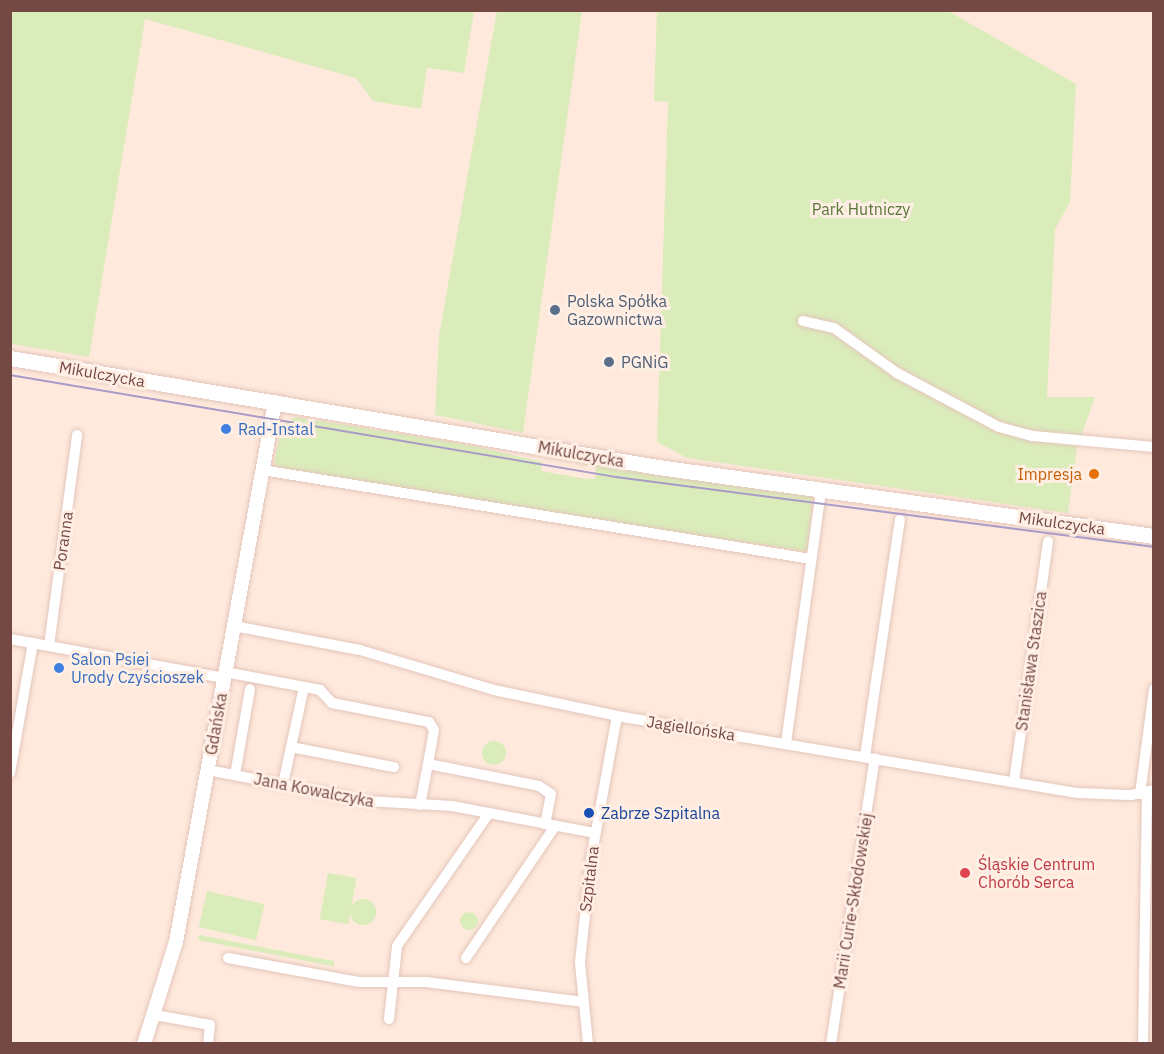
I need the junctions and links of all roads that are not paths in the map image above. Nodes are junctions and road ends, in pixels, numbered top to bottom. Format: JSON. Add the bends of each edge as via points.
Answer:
{"nodes":[{"id":1,"x":803,"y":321,"type":"dead end"},
{"id":2,"x":10,"y":358,"type":"edge"},
{"id":3,"x":274,"y":402,"type":"junction"},
{"id":4,"x":77,"y":435,"type":"dead end"},
{"id":5,"x":1154,"y":447,"type":"edge"},
{"id":6,"x":262,"y":470,"type":"junction"},
{"id":7,"x":821,"y":490,"type":"junction"},
{"id":8,"x":900,"y":520,"type":"dead end"},
{"id":9,"x":1154,"y":536,"type":"edge"},
{"id":10,"x":1047,"y":541,"type":"dead end"},
{"id":11,"x":811,"y":559,"type":"junction"},
{"id":12,"x":234,"y":626,"type":"junction"},
{"id":13,"x":10,"y":639,"type":"edge"},
{"id":14,"x":33,"y":643,"type":"junction"},
{"id":15,"x":49,"y":646,"type":"junction"},
{"id":16,"x":225,"y":675,"type":"junction"},
{"id":17,"x":303,"y":687,"type":"junction"},
{"id":18,"x":250,"y":689,"type":"dead end"},
{"id":19,"x":1154,"y":690,"type":"edge"},
{"id":20,"x":617,"y":716,"type":"junction"},
{"id":21,"x":786,"y":743,"type":"junction"},
{"id":22,"x":291,"y":747,"type":"junction"},
{"id":23,"x":870,"y":757,"type":"junction"},
{"id":24,"x":428,"y":764,"type":"junction"},
{"id":25,"x":394,"y":767,"type":"dead end"},
{"id":26,"x":208,"y":770,"type":"junction"},
{"id":27,"x":10,"y":773,"type":"edge"},
{"id":28,"x":235,"y":775,"type":"junction"},
{"id":29,"x":1014,"y":781,"type":"junction"},
{"id":30,"x":283,"y":784,"type":"junction"},
{"id":31,"x":1147,"y":792,"type":"edge"},
{"id":32,"x":420,"y":805,"type":"junction"},
{"id":33,"x":489,"y":813,"type":"junction"},
{"id":34,"x":550,"y":825,"type":"junction"},
{"id":35,"x":595,"y":834,"type":"junction"},
{"id":36,"x":1149,"y":955,"type":"edge"},
{"id":37,"x":228,"y":958,"type":"dead end"},
{"id":38,"x":466,"y":958,"type":"dead end"},
{"id":39,"x":394,"y":981,"type":"junction"},
{"id":40,"x":584,"y":1002,"type":"junction"},
{"id":41,"x":155,"y":1015,"type":"junction"},
{"id":42,"x":389,"y":1019,"type":"dead end"},
{"id":43,"x":144,"y":1044,"type":"edge"},
{"id":44,"x":208,"y":1044,"type":"edge"},
{"id":45,"x":588,"y":1044,"type":"edge"},
{"id":46,"x":831,"y":1044,"type":"edge"},
{"id":47,"x":1143,"y":1044,"type":"edge"}],
"edges":[{"from":1,"to":5,"type":"street","via":[[834,328],[897,374],[999,427],[1032,436]]},
{"from":2,"to":3,"type":"main road","name":"Mikulczycka"},
{"from":3,"to":6,"type":"street","name":"Gdańska"},
{"from":3,"to":7,"type":"main road","name":"Mikulczycka"},
{"from":4,"to":15,"type":"street","name":"Poranna"},
{"from":6,"to":11,"type":"street"},
{"from":6,"to":12,"type":"street","name":"Gdańska"},
{"from":7,"to":9,"type":"main road","name":"Mikulczycka"},
{"from":7,"to":11,"type":"street"},
{"from":8,"to":23,"type":"street","name":"Marii Curie-Skłodowskiej"},
{"from":10,"to":29,"type":"street","name":"Stanisława Staszica"},
{"from":11,"to":21,"type":"street"},
{"from":12,"to":16,"type":"street","name":"Gdańska"},
{"from":12,"to":20,"type":"street","name":"Jagiellońska","via":[[360,650],[494,690]]},
{"from":13,"to":14,"type":"street"},
{"from":14,"to":15,"type":"street"},
{"from":14,"to":27,"type":"street"},
{"from":15,"to":16,"type":"street"},
{"from":16,"to":17,"type":"street"},
{"from":16,"to":26,"type":"street","name":"Gdańska"},
{"from":17,"to":22,"type":"street"},
{"from":17,"to":24,"type":"street","via":[[320,690],[332,703],[429,722],[434,730]]},
{"from":18,"to":28,"type":"street"},
{"from":19,"to":31,"type":"street"},
{"from":20,"to":21,"type":"street","name":"Jagiellońska"},
{"from":20,"to":35,"type":"street","name":"Szpitalna"},
{"from":21,"to":23,"type":"street","name":"Jagiellońska"},
{"from":22,"to":25,"type":"street"},
{"from":22,"to":30,"type":"street"},
{"from":23,"to":29,"type":"street","name":"Jagiellońska"},
{"from":23,"to":46,"type":"street","name":"Marii Curie-Skłodowskiej"},
{"from":24,"to":32,"type":"street"},
{"from":24,"to":34,"type":"street","via":[[539,786],[551,794]]},
{"from":26,"to":28,"type":"street","name":"Jana Kowalczyka"},
{"from":26,"to":41,"type":"street","name":"Gdańska","via":[[176,942]]},
{"from":28,"to":30,"type":"street","name":"Jana Kowalczyka"},
{"from":29,"to":31,"type":"street","name":"Jagiellońska","via":[[1078,793]]},
{"from":30,"to":32,"type":"street","name":"Jana Kowalczyka"},
{"from":31,"to":36,"type":"street"},
{"from":32,"to":33,"type":"street","name":"Jana Kowalczyka"},
{"from":33,"to":34,"type":"street","name":"Jana Kowalczyka"},
{"from":33,"to":39,"type":"street","via":[[397,946]]},
{"from":34,"to":35,"type":"street","name":"Jana Kowalczyka"},
{"from":34,"to":38,"type":"street"},
{"from":35,"to":40,"type":"street","name":"Szpitalna","via":[[580,962]]},
{"from":36,"to":47,"type":"street"},
{"from":37,"to":39,"type":"street","via":[[359,981]]},
{"from":39,"to":40,"type":"street"},
{"from":39,"to":42,"type":"street"},
{"from":40,"to":45,"type":"street","name":"Szpitalna"},
{"from":41,"to":43,"type":"street","name":"Gdańska"},
{"from":41,"to":44,"type":"street","via":[[210,1025]]}]}
